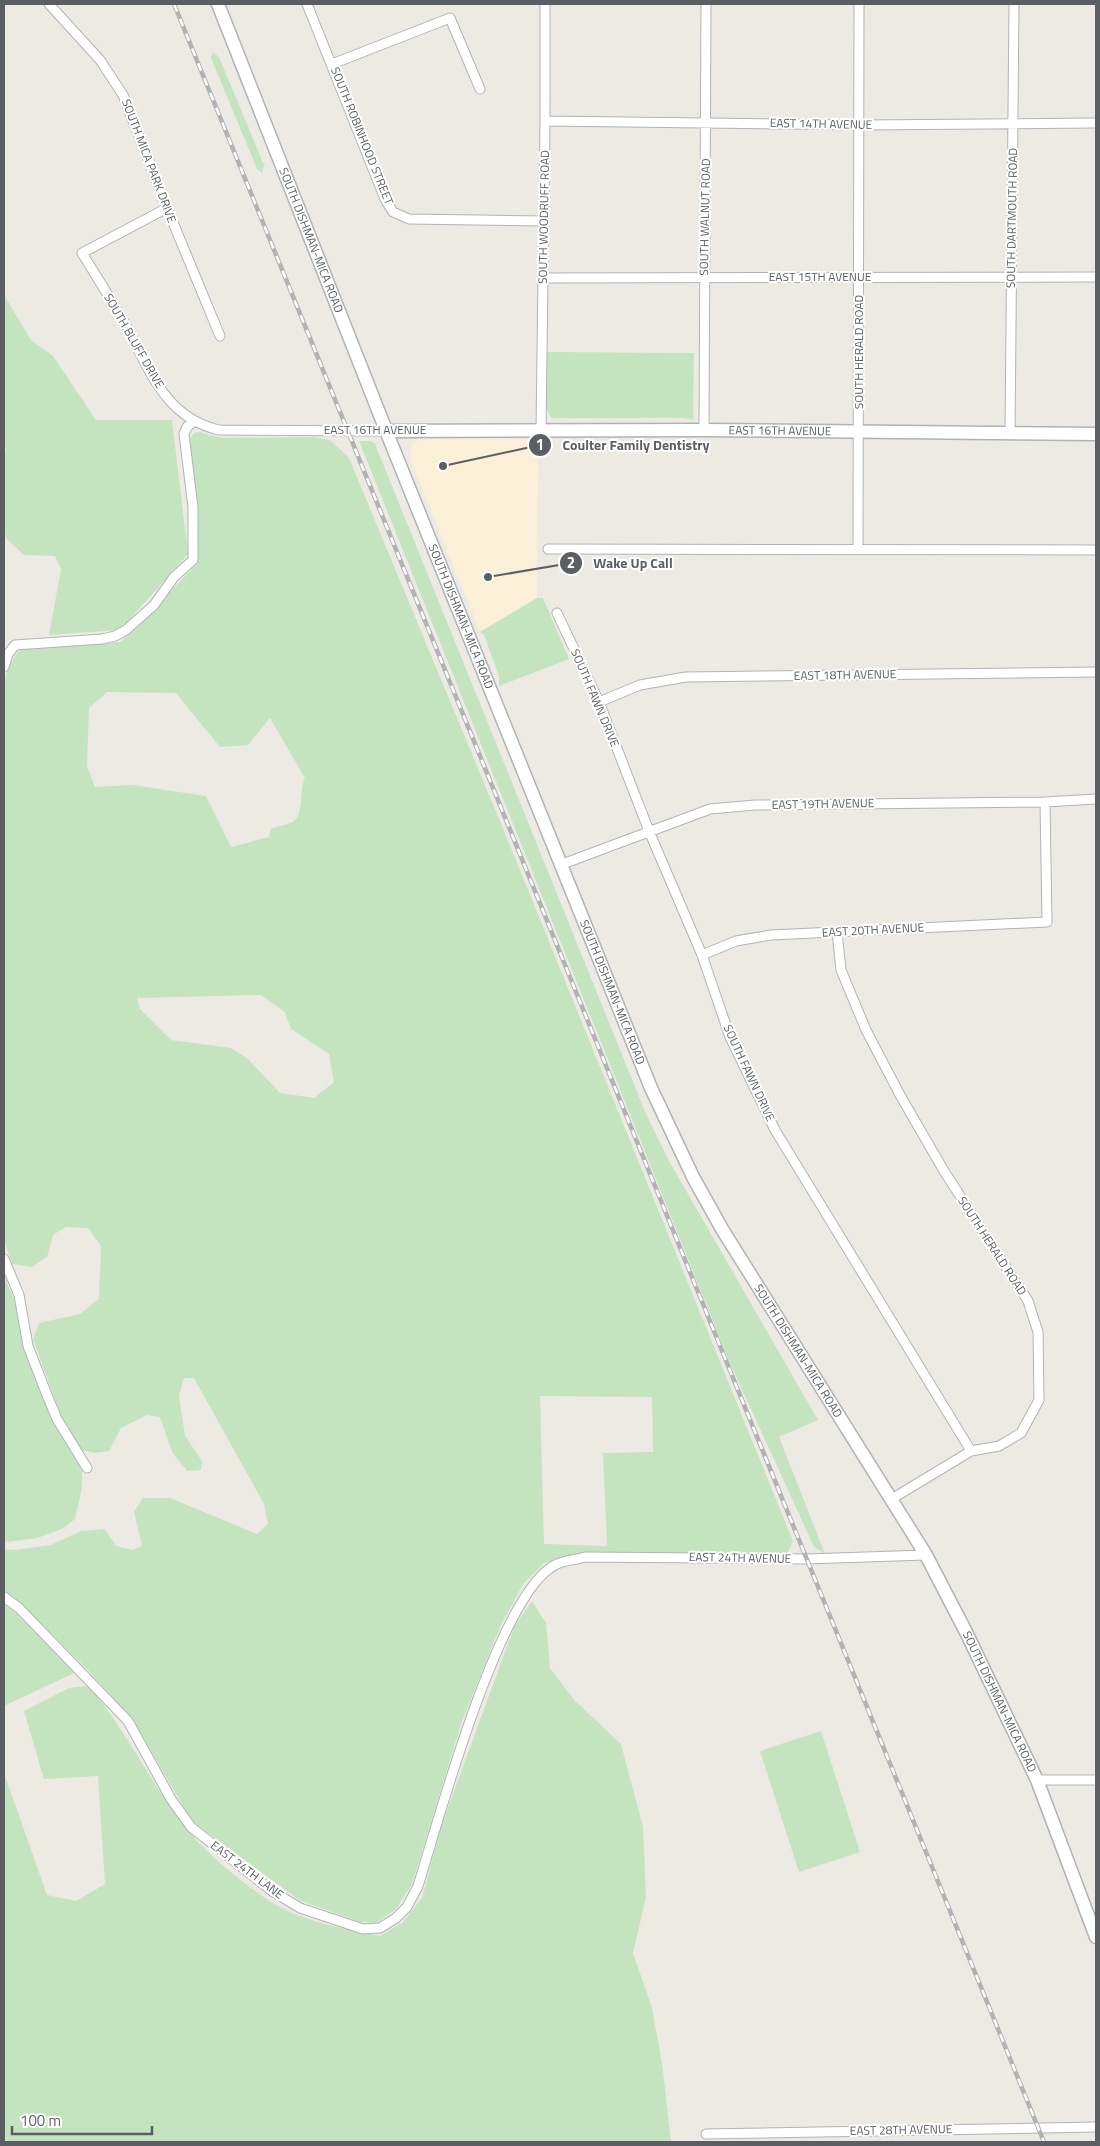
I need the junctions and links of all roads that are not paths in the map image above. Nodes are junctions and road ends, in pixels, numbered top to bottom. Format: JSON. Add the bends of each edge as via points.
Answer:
{"nodes":[{"id":1,"x":49,"y":4,"type":"edge"},
{"id":2,"x":218,"y":4,"type":"edge"},
{"id":3,"x":307,"y":4,"type":"edge"},
{"id":4,"x":544,"y":4,"type":"edge"},
{"id":5,"x":706,"y":4,"type":"edge"},
{"id":6,"x":860,"y":4,"type":"edge"},
{"id":7,"x":1014,"y":4,"type":"edge"},
{"id":8,"x":332,"y":64,"type":"junction"},
{"id":9,"x":480,"y":89,"type":"dead end"},
{"id":10,"x":545,"y":121,"type":"junction"},
{"id":11,"x":706,"y":122,"type":"junction"},
{"id":12,"x":1096,"y":123,"type":"edge"},
{"id":13,"x":1013,"y":124,"type":"junction"},
{"id":14,"x":860,"y":125,"type":"junction"},
{"id":15,"x":166,"y":208,"type":"junction"},
{"id":16,"x":542,"y":220,"type":"junction"},
{"id":17,"x":704,"y":276,"type":"junction"},
{"id":18,"x":1011,"y":276,"type":"junction"},
{"id":19,"x":858,"y":277,"type":"junction"},
{"id":20,"x":1096,"y":277,"type":"edge"},
{"id":21,"x":543,"y":278,"type":"junction"},
{"id":22,"x":220,"y":336,"type":"dead end"},
{"id":23,"x":194,"y":422,"type":"junction"},
{"id":24,"x":386,"y":430,"type":"junction"},
{"id":25,"x":541,"y":430,"type":"junction"},
{"id":26,"x":704,"y":430,"type":"junction"},
{"id":27,"x":859,"y":430,"type":"junction"},
{"id":28,"x":1010,"y":433,"type":"junction"},
{"id":29,"x":1096,"y":434,"type":"edge"},
{"id":30,"x":548,"y":549,"type":"dead end"},
{"id":31,"x":858,"y":549,"type":"junction"},
{"id":32,"x":1096,"y":550,"type":"edge"},
{"id":33,"x":557,"y":613,"type":"dead end"},
{"id":34,"x":4,"y":667,"type":"edge"},
{"id":35,"x":1096,"y":672,"type":"edge"},
{"id":36,"x":599,"y":702,"type":"junction"},
{"id":37,"x":1096,"y":799,"type":"edge"},
{"id":38,"x":1045,"y":802,"type":"junction"},
{"id":39,"x":649,"y":831,"type":"junction"},
{"id":40,"x":560,"y":865,"type":"junction"},
{"id":41,"x":837,"y":932,"type":"junction"},
{"id":42,"x":702,"y":955,"type":"junction"},
{"id":43,"x":4,"y":1259,"type":"edge"},
{"id":44,"x":971,"y":1451,"type":"junction"},
{"id":45,"x":87,"y":1468,"type":"dead end"},
{"id":46,"x":890,"y":1500,"type":"junction"},
{"id":47,"x":926,"y":1555,"type":"junction"},
{"id":48,"x":555,"y":1565,"type":"joint"},
{"id":49,"x":4,"y":1597,"type":"edge"},
{"id":50,"x":1037,"y":1780,"type":"junction"},
{"id":51,"x":1096,"y":1780,"type":"edge"},
{"id":52,"x":1096,"y":1937,"type":"edge"},
{"id":53,"x":1096,"y":2127,"type":"edge"},
{"id":54,"x":706,"y":2134,"type":"dead end"}],
"edges":[{"from":1,"to":15,"type":"street","name":"SOUTH MICA PARK DRIVE","via":[[100,60],[123,95]]},
{"from":2,"to":24,"type":"main road","name":"SOUTH DISHMAN-MICA ROAD"},
{"from":3,"to":8,"type":"street","name":"SOUTH ROBINHOOD STREET"},
{"from":4,"to":10,"type":"street","name":"SOUTH WOODRUFF ROAD"},
{"from":5,"to":11,"type":"street","name":"SOUTH WALNUT ROAD"},
{"from":6,"to":14,"type":"street","name":"SOUTH HERALD ROAD"},
{"from":7,"to":13,"type":"street","name":"SOUTH DARTMOUTH ROAD"},
{"from":8,"to":9,"type":"street","via":[[450,18]]},
{"from":8,"to":16,"type":"street","name":"SOUTH ROBINHOOD STREET","via":[[393,212],[409,219]]},
{"from":10,"to":11,"type":"street","name":"EAST 14TH AVENUE"},
{"from":10,"to":16,"type":"street","name":"SOUTH WOODRUFF ROAD"},
{"from":11,"to":14,"type":"street","name":"EAST 14TH AVENUE"},
{"from":11,"to":17,"type":"street","name":"SOUTH WALNUT ROAD"},
{"from":12,"to":13,"type":"street","name":"EAST 14TH AVENUE"},
{"from":13,"to":14,"type":"street","name":"EAST 14TH AVENUE"},
{"from":13,"to":18,"type":"street","name":"SOUTH DARTMOUTH ROAD"},
{"from":14,"to":19,"type":"street","name":"SOUTH HERALD ROAD"},
{"from":15,"to":22,"type":"street","name":"SOUTH MICA PARK DRIVE"},
{"from":15,"to":23,"type":"street","name":"SOUTH BLUFF DRIVE","via":[[82,253],[125,324],[154,381],[177,410]]},
{"from":16,"to":21,"type":"street","name":"SOUTH WOODRUFF ROAD"},
{"from":17,"to":19,"type":"street","name":"EAST 15TH AVENUE"},
{"from":17,"to":21,"type":"street","name":"EAST 15TH AVENUE"},
{"from":17,"to":26,"type":"street","name":"SOUTH WALNUT ROAD"},
{"from":18,"to":19,"type":"street","name":"EAST 15TH AVENUE"},
{"from":18,"to":20,"type":"street","name":"EAST 15TH AVENUE"},
{"from":18,"to":28,"type":"street","name":"SOUTH DARTMOUTH ROAD"},
{"from":19,"to":27,"type":"street","name":"SOUTH HERALD ROAD"},
{"from":21,"to":25,"type":"street","name":"SOUTH WOODRUFF ROAD"},
{"from":23,"to":24,"type":"street","name":"EAST 16TH AVENUE","via":[[220,430]]},
{"from":23,"to":34,"type":"street","via":[[184,434],[193,507],[193,560],[174,577],[154,605],[126,630],[102,639],[15,645]]},
{"from":24,"to":25,"type":"main road","name":"EAST 16TH AVENUE"},
{"from":24,"to":40,"type":"main road","name":"SOUTH DISHMAN-MICA ROAD"},
{"from":25,"to":26,"type":"main road","name":"EAST 16TH AVENUE"},
{"from":26,"to":27,"type":"main road","name":"EAST 16TH AVENUE"},
{"from":27,"to":28,"type":"main road","name":"EAST 16TH AVENUE"},
{"from":27,"to":31,"type":"street","name":"SOUTH HERALD ROAD"},
{"from":28,"to":29,"type":"main road","name":"EAST 16TH AVENUE"},
{"from":30,"to":31,"type":"street"},
{"from":31,"to":32,"type":"street"},
{"from":33,"to":36,"type":"street","name":"SOUTH FAWN DRIVE"},
{"from":35,"to":36,"type":"street","name":"EAST 18TH AVENUE","via":[[686,677],[640,685]]},
{"from":36,"to":39,"type":"street","name":"SOUTH FAWN DRIVE"},
{"from":37,"to":38,"type":"street","name":"EAST 19TH AVENUE"},
{"from":38,"to":39,"type":"street","name":"EAST 19TH AVENUE","via":[[710,808]]},
{"from":38,"to":41,"type":"street","name":"EAST 20TH AVENUE","via":[[1046,922]]},
{"from":39,"to":40,"type":"street","name":"EAST 19TH AVENUE"},
{"from":39,"to":42,"type":"street","name":"SOUTH FAWN DRIVE"},
{"from":40,"to":46,"type":"main road","name":"SOUTH DISHMAN-MICA ROAD","via":[[652,1088],[693,1177]]},
{"from":41,"to":42,"type":"street","name":"EAST 20TH AVENUE","via":[[771,935],[736,941]]},
{"from":41,"to":44,"type":"street","name":"SOUTH HERALD ROAD","via":[[841,970],[866,1030],[939,1163],[1028,1301],[1038,1332],[1039,1400],[1021,1433],[999,1446]]},
{"from":42,"to":44,"type":"street","name":"SOUTH FAWN DRIVE","via":[[730,1037],[775,1130]]},
{"from":43,"to":45,"type":"street","via":[[19,1295],[28,1346],[47,1395],[57,1419]]},
{"from":44,"to":46,"type":"street","name":"SOUTH HERALD ROAD"},
{"from":46,"to":47,"type":"main road","name":"SOUTH DISHMAN-MICA ROAD"},
{"from":47,"to":48,"type":"street","name":"EAST 24TH AVENUE","via":[[806,1559],[585,1557]]},
{"from":47,"to":50,"type":"main road","name":"SOUTH DISHMAN-MICA ROAD","via":[[980,1658]]},
{"from":48,"to":49,"type":"street","name":"EAST 24TH LANE","via":[[531,1587],[509,1626],[468,1723],[418,1886],[407,1907],[380,1928],[363,1929],[300,1908],[272,1891],[191,1827],[171,1799],[128,1721],[19,1608]]},
{"from":50,"to":51,"type":"street"},
{"from":50,"to":52,"type":"main road","name":"SOUTH DISHMAN-MICA ROAD"},
{"from":53,"to":54,"type":"street","name":"EAST 28TH AVENUE"}]}
